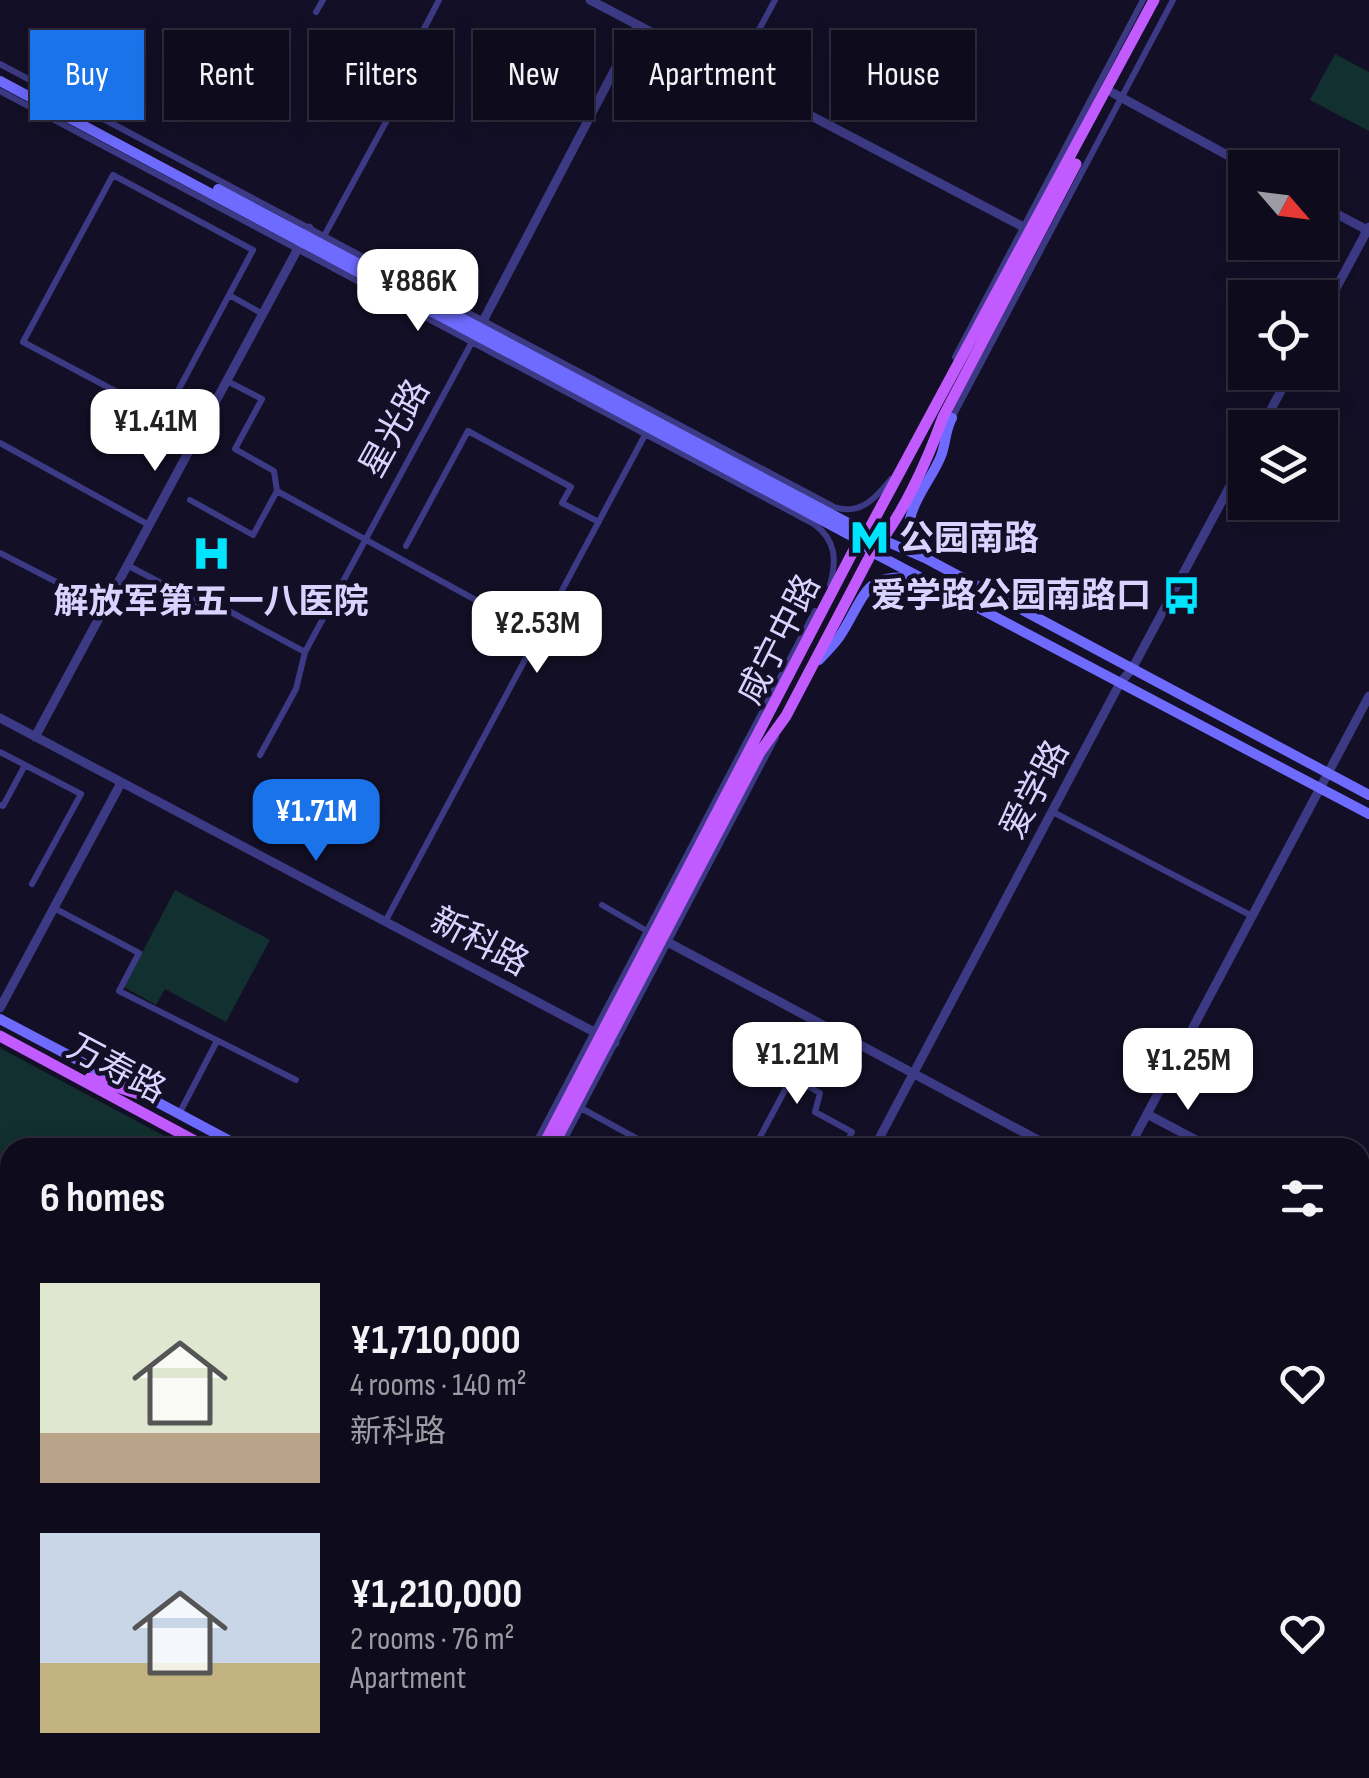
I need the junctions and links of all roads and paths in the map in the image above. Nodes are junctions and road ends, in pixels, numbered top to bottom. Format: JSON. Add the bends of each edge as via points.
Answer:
{"nodes":[{"id":1,"x":322,"y":0,"type":"edge"},
{"id":2,"x":439,"y":0,"type":"edge"},
{"id":3,"x":590,"y":0,"type":"edge"},
{"id":4,"x":775,"y":0,"type":"edge"},
{"id":5,"x":1143,"y":0,"type":"edge"},
{"id":6,"x":1154,"y":0,"type":"edge"},
{"id":7,"x":1162,"y":0,"type":"edge"},
{"id":8,"x":1173,"y":0,"type":"edge"},
{"id":9,"x":316,"y":12,"type":"dead end"},
{"id":10,"x":638,"y":26,"type":"junction"},
{"id":11,"x":646,"y":30,"type":"edge"},
{"id":12,"x":759,"y":30,"type":"edge"},
{"id":13,"x":0,"y":64,"type":"edge"},
{"id":14,"x":0,"y":78,"type":"edge"},
{"id":15,"x":0,"y":91,"type":"edge"},
{"id":16,"x":1118,"y":95,"type":"junction"},
{"id":17,"x":811,"y":116,"type":"edge"},
{"id":18,"x":1228,"y":155,"type":"edge"},
{"id":19,"x":1338,"y":214,"type":"edge"},
{"id":20,"x":1368,"y":230,"type":"edge"},
{"id":21,"x":1031,"y":231,"type":"junction"},
{"id":22,"x":304,"y":239,"type":"junction"},
{"id":23,"x":322,"y":240,"type":"junction"},
{"id":24,"x":1338,"y":285,"type":"edge"},
{"id":25,"x":229,"y":295,"type":"junction"},
{"id":26,"x":263,"y":314,"type":"junction"},
{"id":27,"x":478,"y":332,"type":"junction"},
{"id":28,"x":227,"y":381,"type":"junction"},
{"id":29,"x":164,"y":417,"type":"junction"},
{"id":30,"x":952,"y":418,"type":"junction"},
{"id":31,"x":651,"y":424,"type":"junction"},
{"id":32,"x":198,"y":435,"type":"junction"},
{"id":33,"x":0,"y":443,"type":"edge"},
{"id":34,"x":934,"y":443,"type":"junction"},
{"id":35,"x":903,"y":464,"type":"junction"},
{"id":36,"x":1228,"y":490,"type":"edge"},
{"id":37,"x":276,"y":491,"type":"junction"},
{"id":38,"x":190,"y":500,"type":"dead end"},
{"id":39,"x":598,"y":522,"type":"junction"},
{"id":40,"x":149,"y":525,"type":"junction"},
{"id":41,"x":863,"y":537,"type":"junction"},
{"id":42,"x":884,"y":538,"type":"junction"},
{"id":43,"x":364,"y":539,"type":"junction"},
{"id":44,"x":406,"y":546,"type":"dead end"},
{"id":45,"x":872,"y":552,"type":"junction"},
{"id":46,"x":0,"y":553,"type":"edge"},
{"id":47,"x":928,"y":559,"type":"junction"},
{"id":48,"x":128,"y":565,"type":"junction"},
{"id":49,"x":842,"y":574,"type":"junction"},
{"id":50,"x":932,"y":583,"type":"junction"},
{"id":51,"x":830,"y":585,"type":"junction"},
{"id":52,"x":105,"y":607,"type":"junction"},
{"id":53,"x":504,"y":616,"type":"dead end"},
{"id":54,"x":305,"y":652,"type":"junction"},
{"id":55,"x":812,"y":668,"type":"junction"},
{"id":56,"x":1132,"y":668,"type":"junction"},
{"id":57,"x":1120,"y":684,"type":"junction"},
{"id":58,"x":1369,"y":696,"type":"edge"},
{"id":59,"x":0,"y":718,"type":"edge"},
{"id":60,"x":35,"y":737,"type":"junction"},
{"id":61,"x":0,"y":752,"type":"edge"},
{"id":62,"x":260,"y":756,"type":"dead end"},
{"id":63,"x":25,"y":765,"type":"junction"},
{"id":64,"x":1328,"y":773,"type":"junction"},
{"id":65,"x":121,"y":782,"type":"junction"},
{"id":66,"x":1321,"y":788,"type":"junction"},
{"id":67,"x":1369,"y":794,"type":"edge"},
{"id":68,"x":0,"y":805,"type":"edge"},
{"id":69,"x":1053,"y":812,"type":"junction"},
{"id":70,"x":1369,"y":814,"type":"edge"},
{"id":71,"x":32,"y":884,"type":"dead end"},
{"id":72,"x":602,"y":905,"type":"dead end"},
{"id":73,"x":54,"y":908,"type":"junction"},
{"id":74,"x":1252,"y":916,"type":"junction"},
{"id":75,"x":385,"y":922,"type":"junction"},
{"id":76,"x":659,"y":937,"type":"junction"},
{"id":77,"x":0,"y":1008,"type":"edge"},
{"id":78,"x":0,"y":1019,"type":"edge"},
{"id":79,"x":0,"y":1036,"type":"edge"},
{"id":80,"x":605,"y":1037,"type":"junction"},
{"id":81,"x":218,"y":1041,"type":"junction"},
{"id":82,"x":56,"y":1066,"type":"junction"},
{"id":83,"x":914,"y":1072,"type":"junction"},
{"id":84,"x":296,"y":1080,"type":"dead end"},
{"id":85,"x":148,"y":1097,"type":"junction"},
{"id":86,"x":580,"y":1108,"type":"junction"},
{"id":87,"x":179,"y":1114,"type":"junction"},
{"id":88,"x":1147,"y":1114,"type":"junction"},
{"id":89,"x":189,"y":1138,"type":"edge"},
{"id":90,"x":224,"y":1138,"type":"edge"},
{"id":91,"x":539,"y":1138,"type":"edge"},
{"id":92,"x":548,"y":1138,"type":"edge"},
{"id":93,"x":557,"y":1138,"type":"edge"},
{"id":94,"x":565,"y":1138,"type":"edge"},
{"id":95,"x":636,"y":1138,"type":"edge"},
{"id":96,"x":759,"y":1138,"type":"edge"},
{"id":97,"x":849,"y":1138,"type":"edge"},
{"id":98,"x":879,"y":1138,"type":"edge"},
{"id":99,"x":1035,"y":1138,"type":"edge"},
{"id":100,"x":1134,"y":1138,"type":"edge"},
{"id":101,"x":1192,"y":1138,"type":"edge"}],
"edges":[{"from":1,"to":9,"type":"street"},
{"from":2,"to":23,"type":"street","via":[[400,77],[400,96]]},
{"from":3,"to":10,"type":"street"},
{"from":4,"to":12,"type":"street"},
{"from":5,"to":21,"type":"street"},
{"from":6,"to":21,"type":"main road","name":"咸宁中路"},
{"from":7,"to":16,"type":"main road","name":"咸宁中路"},
{"from":8,"to":16,"type":"street"},
{"from":10,"to":11,"type":"street"},
{"from":10,"to":27,"type":"street","name":"星光路"},
{"from":13,"to":22,"type":"street"},
{"from":14,"to":22,"type":"main road"},
{"from":15,"to":22,"type":"street"},
{"from":16,"to":18,"type":"street"},
{"from":16,"to":21,"type":"main road","name":"咸宁中路"},
{"from":16,"to":30,"type":"street"},
{"from":17,"to":21,"type":"street"},
{"from":19,"to":20,"type":"street"},
{"from":20,"to":24,"type":"street"},
{"from":21,"to":34,"type":"main road","name":"咸宁中路"},
{"from":21,"to":35,"type":"main road","name":"咸宁中路"},
{"from":22,"to":23,"type":"main road"},
{"from":22,"to":26,"type":"street"},
{"from":22,"to":27,"type":"main road"},
{"from":23,"to":27,"type":"main road"},
{"from":25,"to":26,"type":"street"},
{"from":25,"to":29,"type":"street"},
{"from":25,"to":29,"type":"street","via":[[253,250],[113,175],[23,342]]},
{"from":26,"to":28,"type":"street"},
{"from":27,"to":31,"type":"main road"},
{"from":27,"to":43,"type":"street","name":"星光路"},
{"from":28,"to":32,"type":"street"},
{"from":28,"to":37,"type":"street","via":[[262,399],[234,449],[274,471]]},
{"from":29,"to":32,"type":"street"},
{"from":30,"to":34,"type":"street"},
{"from":30,"to":47,"type":"main road","via":[[942,454],[908,520],[914,547]]},
{"from":31,"to":35,"type":"street","via":[[840,510],[869,503]]},
{"from":31,"to":39,"type":"street"},
{"from":31,"to":41,"type":"main road"},
{"from":31,"to":51,"type":"street","via":[[822,530],[833,550]]},
{"from":32,"to":40,"type":"street"},
{"from":33,"to":40,"type":"street"},
{"from":34,"to":42,"type":"main road","name":"咸宁中路"},
{"from":35,"to":41,"type":"main road","name":"咸宁中路"},
{"from":36,"to":56,"type":"street","name":"爱学路"},
{"from":37,"to":38,"type":"street","via":[[253,534]]},
{"from":37,"to":43,"type":"street"},
{"from":39,"to":44,"type":"street","via":[[562,503],[571,486],[468,431]]},
{"from":39,"to":75,"type":"street"},
{"from":40,"to":48,"type":"street"},
{"from":41,"to":42,"type":"main road"},
{"from":41,"to":45,"type":"main road"},
{"from":41,"to":49,"type":"main road","name":"咸宁中路"},
{"from":42,"to":45,"type":"main road","name":"咸宁中路"},
{"from":42,"to":47,"type":"main road"},
{"from":43,"to":53,"type":"street"},
{"from":43,"to":54,"type":"street","name":"星光路"},
{"from":45,"to":50,"type":"main road"},
{"from":45,"to":55,"type":"main road","name":"咸宁中路"},
{"from":46,"to":52,"type":"street"},
{"from":47,"to":56,"type":"main road"},
{"from":48,"to":52,"type":"street"},
{"from":48,"to":54,"type":"street"},
{"from":49,"to":51,"type":"street"},
{"from":49,"to":76,"type":"main road","name":"咸宁中路"},
{"from":50,"to":55,"type":"main road","via":[[894,578],[872,584]]},
{"from":50,"to":57,"type":"main road"},
{"from":51,"to":76,"type":"street"},
{"from":52,"to":60,"type":"street"},
{"from":54,"to":62,"type":"street","name":"星光路","via":[[296,689]]},
{"from":55,"to":76,"type":"main road","name":"咸宁中路"},
{"from":56,"to":57,"type":"street","name":"爱学路"},
{"from":56,"to":64,"type":"main road"},
{"from":57,"to":66,"type":"main road"},
{"from":57,"to":69,"type":"street","name":"爱学路"},
{"from":58,"to":64,"type":"street"},
{"from":59,"to":60,"type":"street","name":"新科路"},
{"from":60,"to":65,"type":"street","name":"新科路"},
{"from":61,"to":63,"type":"street"},
{"from":63,"to":68,"type":"street"},
{"from":63,"to":71,"type":"street","via":[[81,794]]},
{"from":64,"to":66,"type":"street"},
{"from":64,"to":67,"type":"main road"},
{"from":65,"to":73,"type":"street"},
{"from":65,"to":75,"type":"street","name":"新科路"},
{"from":66,"to":70,"type":"main road"},
{"from":66,"to":74,"type":"street"},
{"from":69,"to":74,"type":"street"},
{"from":69,"to":83,"type":"street","name":"爱学路"},
{"from":72,"to":76,"type":"street"},
{"from":73,"to":77,"type":"street"},
{"from":73,"to":81,"type":"street","via":[[139,952],[119,990]]},
{"from":74,"to":88,"type":"street"},
{"from":75,"to":80,"type":"street","name":"新科路"},
{"from":76,"to":80,"type":"main road","name":"咸宁中路"},
{"from":76,"to":83,"type":"street"},
{"from":78,"to":85,"type":"main road"},
{"from":79,"to":82,"type":"main road","name":"万寿路"},
{"from":80,"to":86,"type":"street"},
{"from":80,"to":91,"type":"street"},
{"from":80,"to":92,"type":"main road","name":"咸宁中路"},
{"from":80,"to":93,"type":"main road","name":"咸宁中路"},
{"from":81,"to":84,"type":"street"},
{"from":81,"to":87,"type":"street"},
{"from":82,"to":85,"type":"main road"},
{"from":82,"to":89,"type":"main road","name":"万寿路"},
{"from":83,"to":98,"type":"street","name":"爱学路"},
{"from":83,"to":99,"type":"street"},
{"from":85,"to":87,"type":"main road"},
{"from":86,"to":94,"type":"street"},
{"from":86,"to":95,"type":"street"},
{"from":87,"to":90,"type":"main road"},
{"from":88,"to":100,"type":"street"},
{"from":88,"to":101,"type":"street"},
{"from":96,"to":97,"type":"street","via":[[792,1077],[820,1093],[815,1112],[852,1132]]}]}
